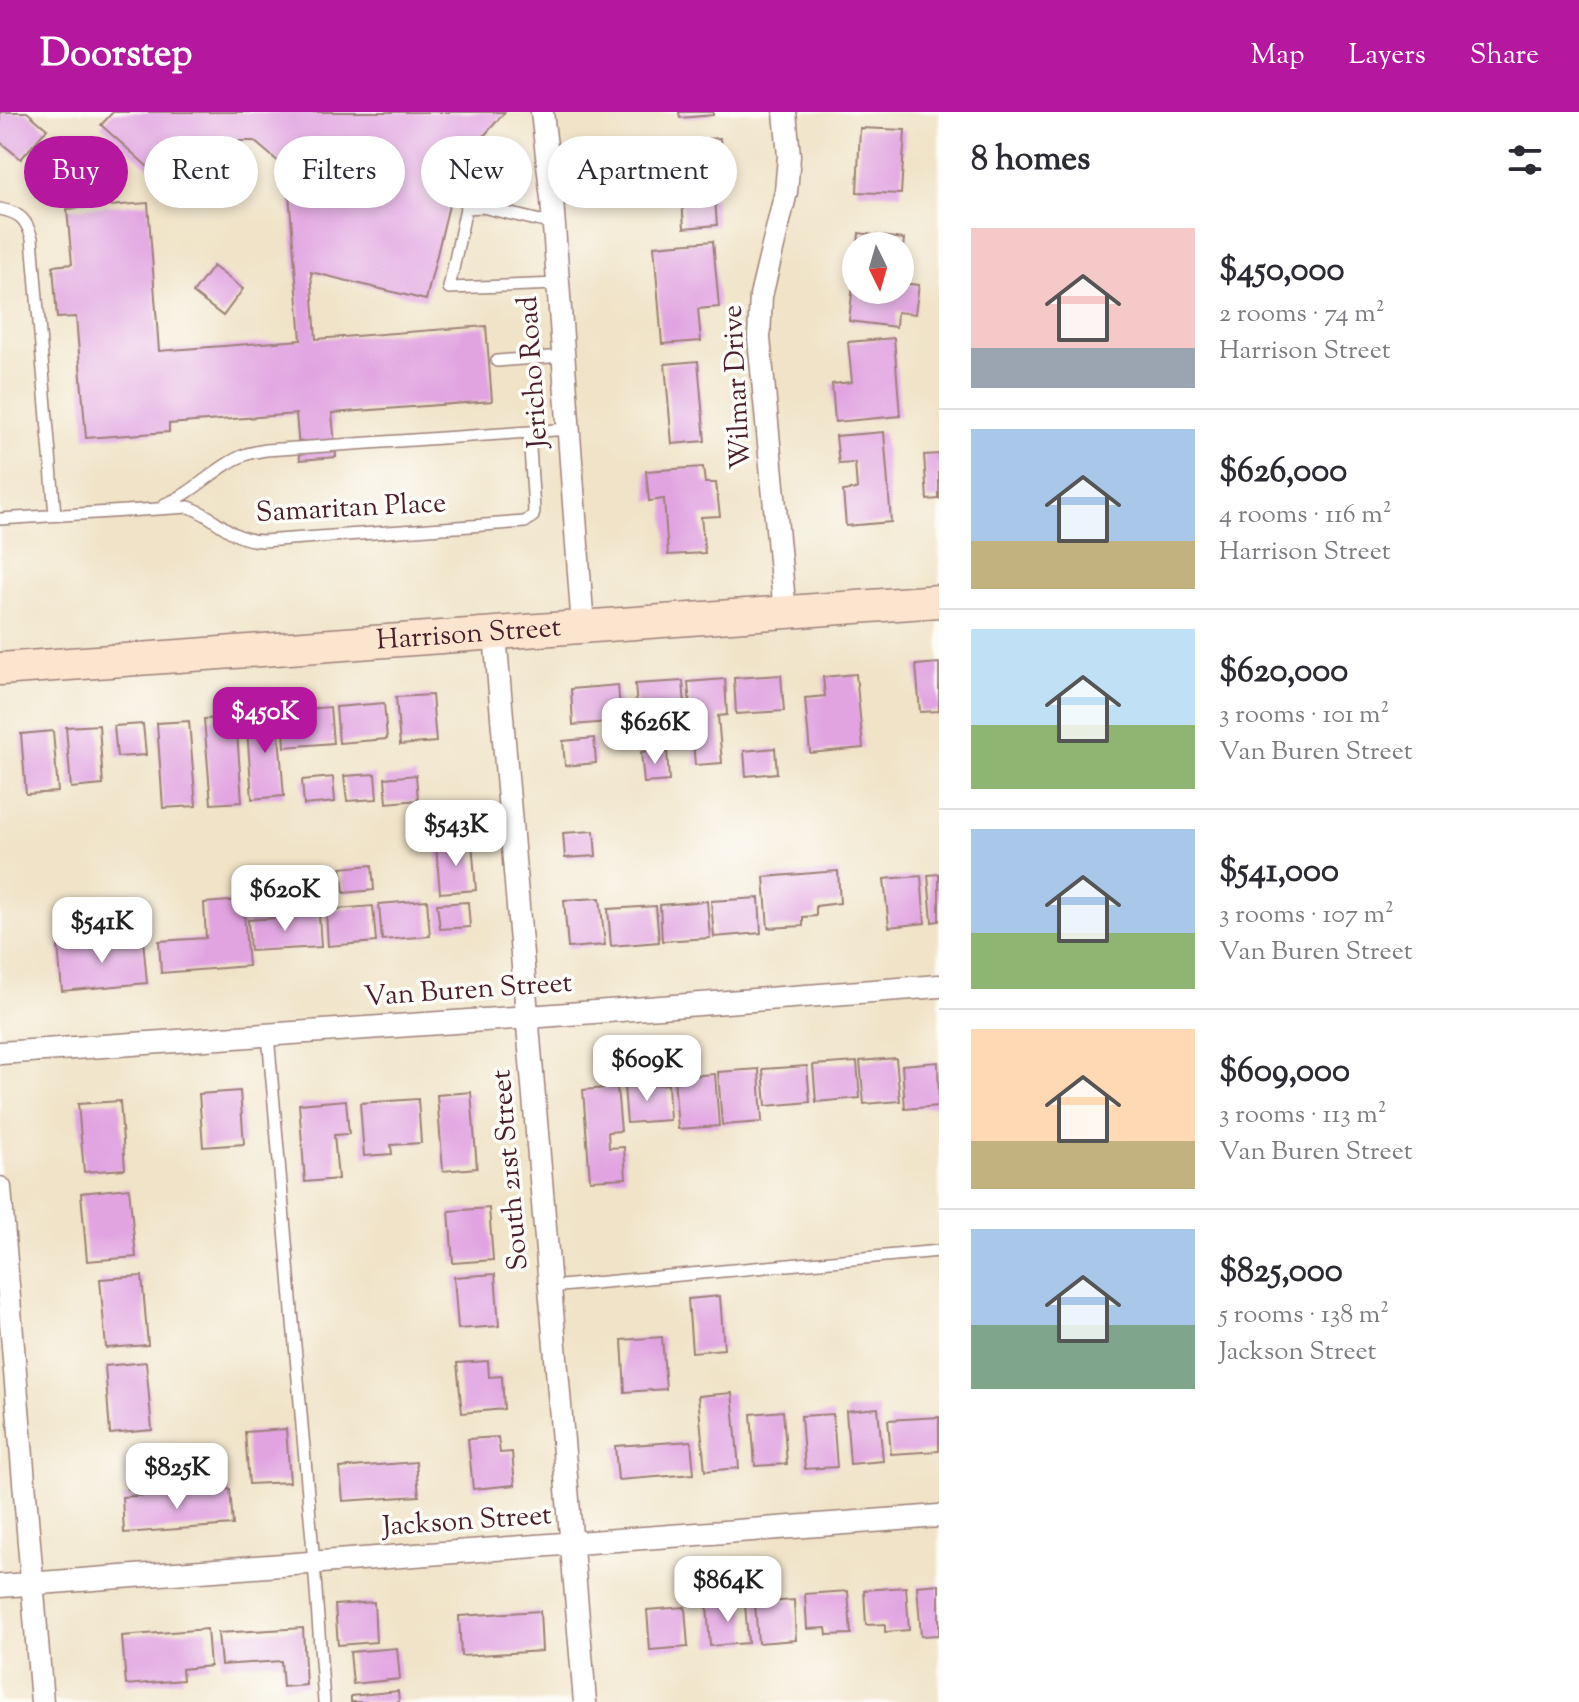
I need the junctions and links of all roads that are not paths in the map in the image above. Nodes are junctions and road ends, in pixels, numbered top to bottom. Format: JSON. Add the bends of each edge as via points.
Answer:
{"nodes":[{"id":1,"x":542,"y":112,"type":"edge"},
{"id":2,"x":785,"y":112,"type":"edge"},
{"id":3,"x":0,"y":209,"type":"edge"},
{"id":4,"x":553,"y":224,"type":"junction"},
{"id":5,"x":558,"y":284,"type":"junction"},
{"id":6,"x":563,"y":356,"type":"junction"},
{"id":7,"x":497,"y":361,"type":"dead end"},
{"id":8,"x":568,"y":429,"type":"junction"},
{"id":9,"x":529,"y":432,"type":"junction"},
{"id":10,"x":153,"y":508,"type":"junction"},
{"id":11,"x":55,"y":515,"type":"junction"},
{"id":12,"x":0,"y":519,"type":"edge"},
{"id":13,"x":939,"y":601,"type":"edge"},
{"id":14,"x":785,"y":613,"type":"junction"},
{"id":15,"x":583,"y":628,"type":"junction"},
{"id":16,"x":495,"y":634,"type":"junction"},
{"id":17,"x":0,"y":669,"type":"edge"},
{"id":18,"x":939,"y":986,"type":"edge"},
{"id":19,"x":528,"y":1017,"type":"junction"},
{"id":20,"x":268,"y":1035,"type":"junction"},
{"id":21,"x":0,"y":1053,"type":"edge"},
{"id":22,"x":0,"y":1188,"type":"edge"},
{"id":23,"x":939,"y":1251,"type":"edge"},
{"id":24,"x":550,"y":1287,"type":"junction"},
{"id":25,"x":939,"y":1516,"type":"edge"},
{"id":26,"x":572,"y":1544,"type":"junction"},
{"id":27,"x":314,"y":1563,"type":"junction"},
{"id":28,"x":32,"y":1584,"type":"junction"},
{"id":29,"x":0,"y":1586,"type":"edge"},
{"id":30,"x":42,"y":1702,"type":"edge"},
{"id":31,"x":324,"y":1702,"type":"edge"},
{"id":32,"x":585,"y":1702,"type":"edge"}],
"edges":[{"from":1,"to":4,"type":"street","name":"Jericho Road"},
{"from":2,"to":14,"type":"street","name":"Wilmar Drive","via":[[786,192],[761,296],[759,338]]},
{"from":3,"to":11,"type":"lane","via":[[16,212],[32,238]]},
{"from":4,"to":5,"type":"street","name":"Jericho Road"},
{"from":4,"to":5,"type":"lane","via":[[466,208],[449,288]]},
{"from":5,"to":6,"type":"street","name":"Jericho Road"},
{"from":6,"to":7,"type":"lane"},
{"from":6,"to":8,"type":"street","name":"Jericho Road"},
{"from":8,"to":9,"type":"lane"},
{"from":8,"to":15,"type":"street","name":"Jericho Road"},
{"from":9,"to":10,"type":"lane","via":[[246,454],[175,500]]},
{"from":9,"to":10,"type":"lane","name":"Samaritan Place","via":[[534,510],[525,522],[248,541],[189,507]]},
{"from":10,"to":11,"type":"lane","name":"Samaritan Place"},
{"from":11,"to":12,"type":"lane","name":"Samaritan Place"},
{"from":13,"to":14,"type":"street","name":"Harrison Street"},
{"from":14,"to":15,"type":"street","name":"Harrison Street"},
{"from":15,"to":16,"type":"street","name":"Harrison Street"},
{"from":16,"to":17,"type":"street","name":"Harrison Street"},
{"from":16,"to":19,"type":"street","name":"South 21st Street"},
{"from":18,"to":19,"type":"street","name":"Van Buren Street"},
{"from":19,"to":20,"type":"street","name":"Van Buren Street"},
{"from":19,"to":24,"type":"street","name":"South 21st Street"},
{"from":20,"to":21,"type":"street","name":"Van Buren Street"},
{"from":20,"to":27,"type":"lane"},
{"from":22,"to":28,"type":"street"},
{"from":23,"to":24,"type":"lane"},
{"from":24,"to":26,"type":"street","name":"South 21st Street"},
{"from":25,"to":26,"type":"street","name":"Jackson Street"},
{"from":26,"to":27,"type":"street","name":"Jackson Street"},
{"from":26,"to":32,"type":"street","name":"South 21st Street"},
{"from":27,"to":28,"type":"street","name":"Jackson Street"},
{"from":27,"to":31,"type":"lane"},
{"from":28,"to":29,"type":"street","name":"Jackson Street"},
{"from":28,"to":30,"type":"street"}]}
